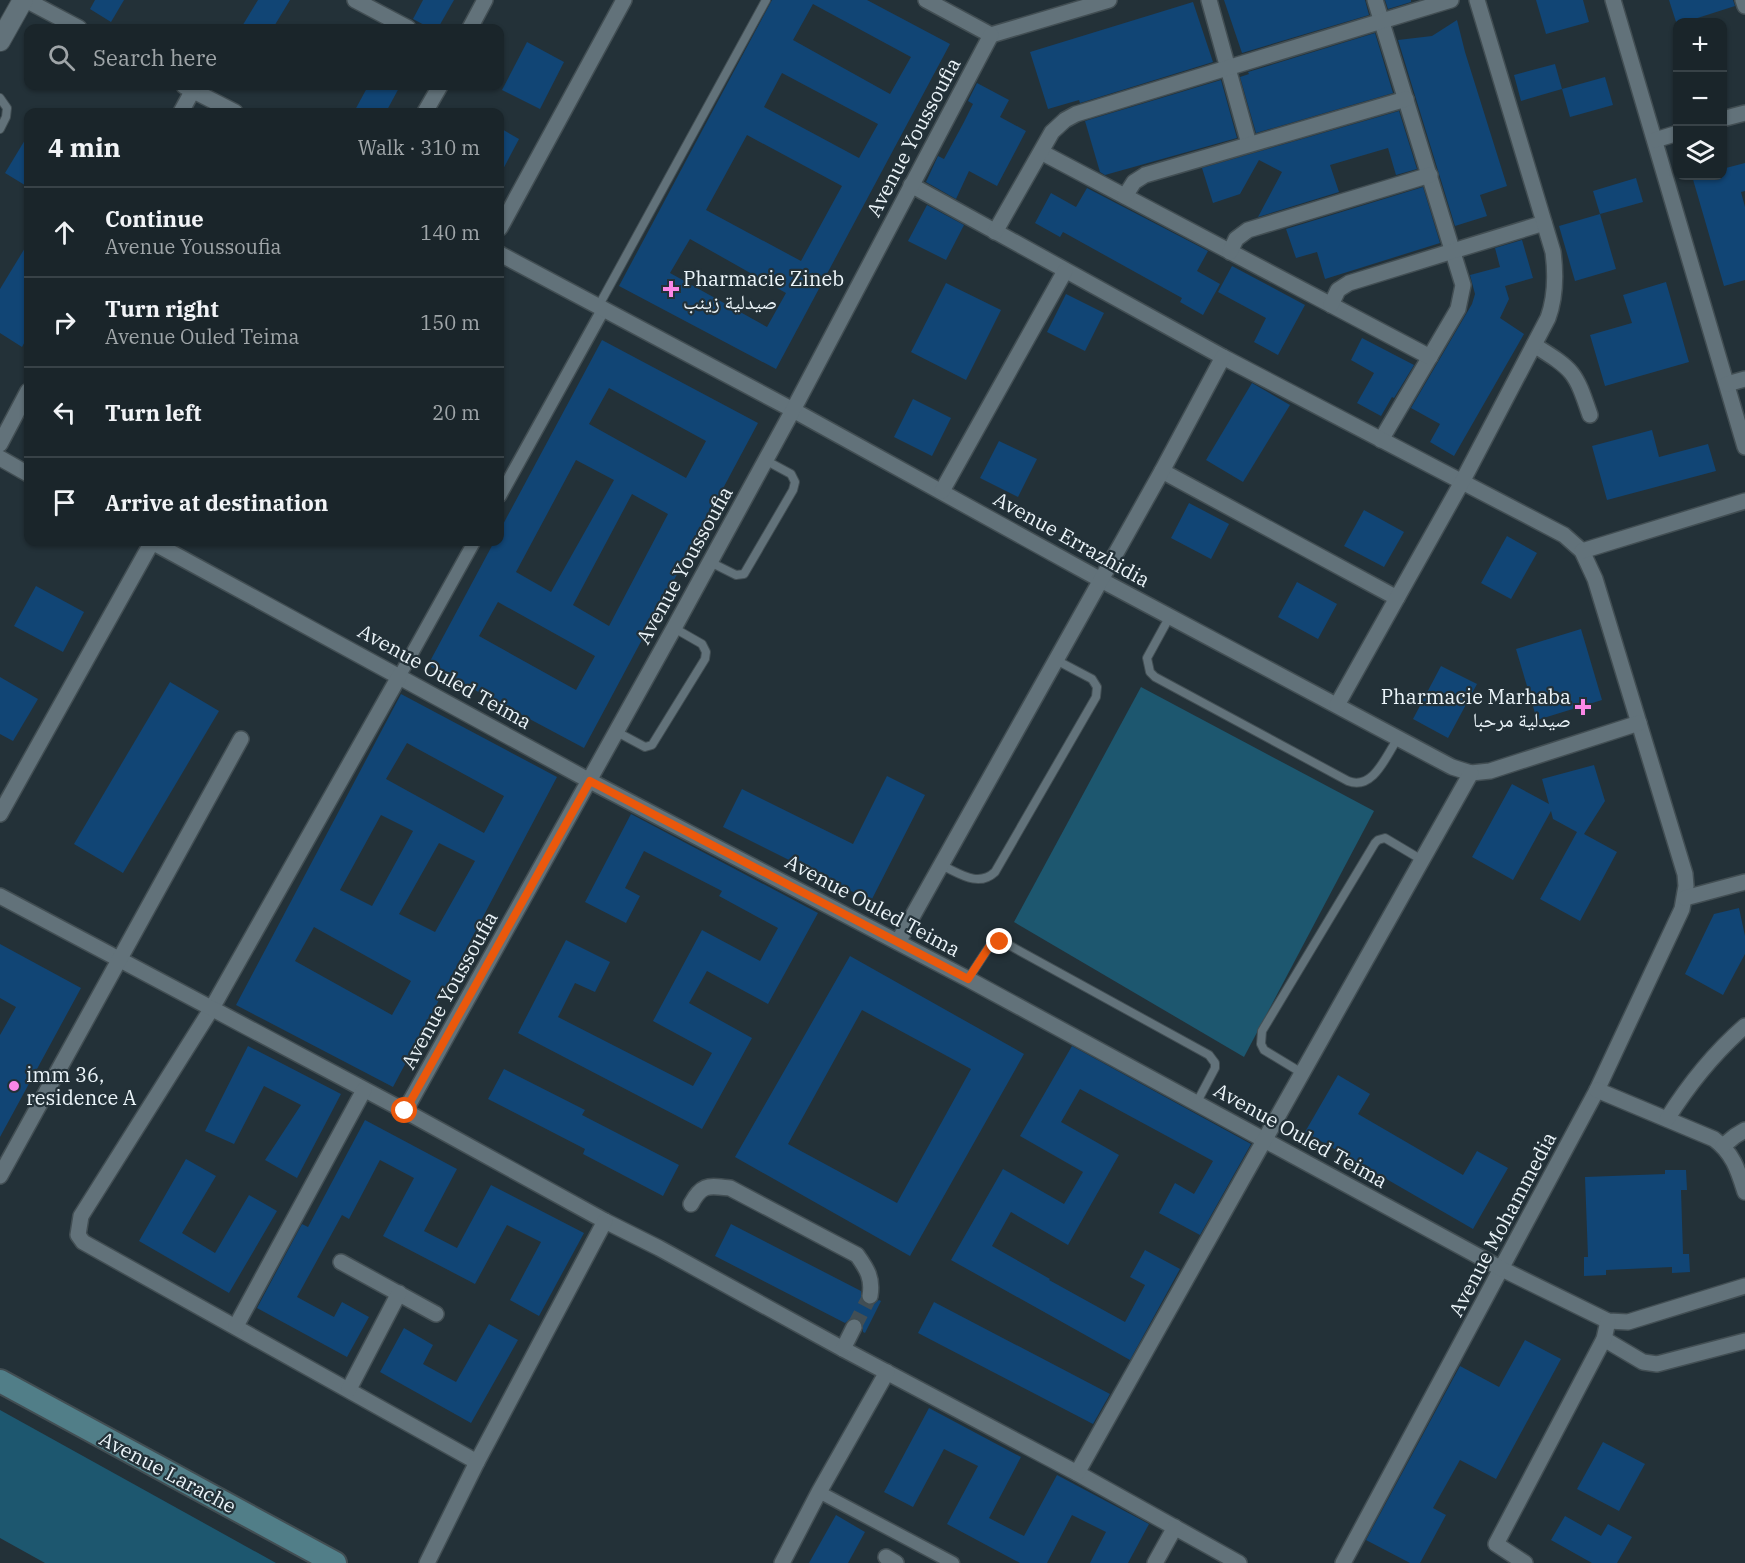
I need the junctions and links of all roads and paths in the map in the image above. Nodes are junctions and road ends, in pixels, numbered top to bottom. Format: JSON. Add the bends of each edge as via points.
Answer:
{"nodes":[{"id":1,"x":24,"y":0,"type":"edge"},
{"id":2,"x":355,"y":0,"type":"edge"},
{"id":3,"x":485,"y":0,"type":"edge"},
{"id":4,"x":624,"y":0,"type":"edge"},
{"id":5,"x":766,"y":0,"type":"edge"},
{"id":6,"x":926,"y":0,"type":"edge"},
{"id":7,"x":1109,"y":0,"type":"edge"},
{"id":8,"x":1209,"y":0,"type":"edge"},
{"id":9,"x":1375,"y":0,"type":"edge"},
{"id":10,"x":1451,"y":0,"type":"edge"},
{"id":11,"x":1477,"y":0,"type":"edge"},
{"id":12,"x":1613,"y":0,"type":"edge"},
{"id":13,"x":1743,"y":0,"type":"edge"},
{"id":14,"x":1745,"y":6,"type":"edge"},
{"id":15,"x":1382,"y":21,"type":"junction"},
{"id":16,"x":71,"y":24,"type":"edge"},
{"id":17,"x":400,"y":24,"type":"edge"},
{"id":18,"x":472,"y":24,"type":"edge"},
{"id":19,"x":991,"y":35,"type":"junction"},
{"id":20,"x":0,"y":41,"type":"edge"},
{"id":21,"x":1228,"y":68,"type":"junction"},
{"id":22,"x":188,"y":90,"type":"edge"},
{"id":23,"x":193,"y":90,"type":"edge"},
{"id":24,"x":438,"y":90,"type":"edge"},
{"id":25,"x":0,"y":98,"type":"edge"},
{"id":26,"x":1406,"y":99,"type":"junction"},
{"id":27,"x":182,"y":108,"type":"edge"},
{"id":28,"x":227,"y":108,"type":"edge"},
{"id":29,"x":427,"y":108,"type":"edge"},
{"id":30,"x":1745,"y":113,"type":"edge"},
{"id":31,"x":1727,"y":118,"type":"edge"},
{"id":32,"x":0,"y":129,"type":"edge"},
{"id":33,"x":1673,"y":134,"type":"edge"},
{"id":34,"x":1654,"y":140,"type":"junction"},
{"id":35,"x":1249,"y":144,"type":"junction"},
{"id":36,"x":1041,"y":152,"type":"junction"},
{"id":37,"x":1430,"y":176,"type":"junction"},
{"id":38,"x":911,"y":185,"type":"junction"},
{"id":39,"x":1125,"y":196,"type":"junction"},
{"id":40,"x":504,"y":221,"type":"edge"},
{"id":41,"x":1544,"y":223,"type":"junction"},
{"id":42,"x":995,"y":232,"type":"junction"},
{"id":43,"x":1453,"y":251,"type":"junction"},
{"id":44,"x":1230,"y":252,"type":"junction"},
{"id":45,"x":504,"y":256,"type":"edge"},
{"id":46,"x":1065,"y":271,"type":"junction"},
{"id":47,"x":1331,"y":305,"type":"junction"},
{"id":48,"x":600,"y":309,"type":"junction"},
{"id":49,"x":1534,"y":345,"type":"junction"},
{"id":50,"x":1223,"y":357,"type":"junction"},
{"id":51,"x":1430,"y":357,"type":"junction"},
{"id":52,"x":1745,"y":379,"type":"edge"},
{"id":53,"x":1727,"y":384,"type":"junction"},
{"id":54,"x":24,"y":399,"type":"edge"},
{"id":55,"x":793,"y":410,"type":"junction"},
{"id":56,"x":1590,"y":415,"type":"dead end"},
{"id":57,"x":1382,"y":440,"type":"junction"},
{"id":58,"x":0,"y":444,"type":"edge"},
{"id":59,"x":1745,"y":447,"type":"edge"},
{"id":60,"x":0,"y":458,"type":"edge"},
{"id":61,"x":765,"y":460,"type":"junction"},
{"id":62,"x":1162,"y":471,"type":"junction"},
{"id":63,"x":24,"y":472,"type":"edge"},
{"id":64,"x":1462,"y":482,"type":"junction"},
{"id":65,"x":504,"y":489,"type":"edge"},
{"id":66,"x":942,"y":491,"type":"junction"},
{"id":67,"x":1745,"y":501,"type":"edge"},
{"id":68,"x":150,"y":546,"type":"edge"},
{"id":69,"x":159,"y":546,"type":"edge"},
{"id":70,"x":472,"y":546,"type":"edge"},
{"id":71,"x":1582,"y":551,"type":"junction"},
{"id":72,"x":710,"y":562,"type":"junction"},
{"id":73,"x":1101,"y":580,"type":"junction"},
{"id":74,"x":1397,"y":598,"type":"junction"},
{"id":75,"x":1170,"y":616,"type":"junction"},
{"id":76,"x":674,"y":628,"type":"junction"},
{"id":77,"x":1056,"y":660,"type":"junction"},
{"id":78,"x":400,"y":675,"type":"junction"},
{"id":79,"x":1337,"y":705,"type":"junction"},
{"id":80,"x":1639,"y":723,"type":"junction"},
{"id":81,"x":617,"y":732,"type":"junction"},
{"id":82,"x":1398,"y":738,"type":"junction"},
{"id":83,"x":241,"y":739,"type":"dead end"},
{"id":84,"x":1471,"y":773,"type":"junction"},
{"id":85,"x":590,"y":781,"type":"junction"},
{"id":86,"x":0,"y":814,"type":"edge"},
{"id":87,"x":1422,"y":860,"type":"junction"},
{"id":88,"x":941,"y":865,"type":"junction"},
{"id":89,"x":1745,"y":882,"type":"edge"},
{"id":90,"x":0,"y":896,"type":"edge"},
{"id":91,"x":1685,"y":898,"type":"junction"},
{"id":92,"x":898,"y":942,"type":"junction"},
{"id":93,"x":119,"y":960,"type":"junction"},
{"id":94,"x":968,"y":979,"type":"junction"},
{"id":95,"x":212,"y":1008,"type":"junction"},
{"id":96,"x":1745,"y":1026,"type":"edge"},
{"id":97,"x":1302,"y":1073,"type":"junction"},
{"id":98,"x":364,"y":1090,"type":"junction"},
{"id":99,"x":1597,"y":1090,"type":"junction"},
{"id":100,"x":1197,"y":1102,"type":"junction"},
{"id":101,"x":405,"y":1111,"type":"junction"},
{"id":102,"x":1667,"y":1119,"type":"junction"},
{"id":103,"x":1745,"y":1130,"type":"edge"},
{"id":104,"x":1265,"y":1140,"type":"junction"},
{"id":105,"x":1723,"y":1146,"type":"junction"},
{"id":106,"x":0,"y":1176,"type":"edge"},
{"id":107,"x":1745,"y":1192,"type":"edge"},
{"id":108,"x":691,"y":1204,"type":"dead end"},
{"id":109,"x":605,"y":1221,"type":"junction"},
{"id":110,"x":341,"y":1262,"type":"dead end"},
{"id":111,"x":1502,"y":1269,"type":"junction"},
{"id":112,"x":1745,"y":1287,"type":"edge"},
{"id":113,"x":399,"y":1293,"type":"junction"},
{"id":114,"x":870,"y":1296,"type":"tunnel mouth"},
{"id":115,"x":436,"y":1314,"type":"dead end"},
{"id":116,"x":1608,"y":1321,"type":"junction"},
{"id":117,"x":236,"y":1326,"type":"junction"},
{"id":118,"x":854,"y":1327,"type":"tunnel mouth"},
{"id":119,"x":1604,"y":1340,"type":"junction"},
{"id":120,"x":1745,"y":1341,"type":"edge"},
{"id":121,"x":843,"y":1349,"type":"junction"},
{"id":122,"x":887,"y":1372,"type":"junction"},
{"id":123,"x":0,"y":1382,"type":"edge"},
{"id":124,"x":349,"y":1389,"type":"junction"},
{"id":125,"x":477,"y":1462,"type":"junction"},
{"id":126,"x":1077,"y":1473,"type":"junction"},
{"id":127,"x":819,"y":1492,"type":"junction"},
{"id":128,"x":1175,"y":1527,"type":"junction"},
{"id":129,"x":335,"y":1563,"type":"edge"},
{"id":130,"x":428,"y":1563,"type":"edge"},
{"id":131,"x":782,"y":1563,"type":"edge"},
{"id":132,"x":953,"y":1563,"type":"edge"},
{"id":133,"x":1155,"y":1563,"type":"edge"},
{"id":134,"x":1239,"y":1563,"type":"edge"},
{"id":135,"x":1343,"y":1563,"type":"edge"},
{"id":136,"x":1525,"y":1563,"type":"edge"}],
"edges":[{"from":1,"to":16,"type":"street"},
{"from":1,"to":20,"type":"street"},
{"from":2,"to":17,"type":"street"},
{"from":3,"to":18,"type":"street"},
{"from":4,"to":40,"type":"street"},
{"from":5,"to":48,"type":"lane"},
{"from":6,"to":19,"type":"street"},
{"from":7,"to":19,"type":"street"},
{"from":8,"to":21,"type":"street"},
{"from":9,"to":15,"type":"street"},
{"from":10,"to":15,"type":"street"},
{"from":11,"to":41,"type":"street"},
{"from":12,"to":34,"type":"street"},
{"from":13,"to":14,"type":"street"},
{"from":15,"to":21,"type":"street"},
{"from":15,"to":26,"type":"street"},
{"from":19,"to":38,"type":"street","name":"Avenue Youssoufia"},
{"from":21,"to":35,"type":"street"},
{"from":21,"to":36,"type":"street","via":[[1076,114],[1058,126]]},
{"from":22,"to":27,"type":"street"},
{"from":23,"to":28,"type":"street"},
{"from":24,"to":29,"type":"street"},
{"from":25,"to":32,"type":"lane","via":[[7,113]]},
{"from":26,"to":35,"type":"street"},
{"from":26,"to":37,"type":"street"},
{"from":30,"to":31,"type":"street"},
{"from":33,"to":34,"type":"street"},
{"from":34,"to":53,"type":"street"},
{"from":35,"to":39,"type":"street","via":[[1144,175]]},
{"from":36,"to":39,"type":"street"},
{"from":36,"to":42,"type":"street"},
{"from":37,"to":43,"type":"street"},
{"from":37,"to":44,"type":"street","via":[[1248,230],[1236,238]]},
{"from":38,"to":42,"type":"street"},
{"from":38,"to":55,"type":"street","name":"Avenue Youssoufia"},
{"from":39,"to":44,"type":"street"},
{"from":41,"to":43,"type":"street"},
{"from":41,"to":49,"type":"street","via":[[1556,281],[1548,318]]},
{"from":42,"to":46,"type":"street"},
{"from":43,"to":47,"type":"street","via":[[1349,283],[1338,290]]},
{"from":43,"to":51,"type":"street","via":[[1463,285],[1461,301]]},
{"from":44,"to":47,"type":"street"},
{"from":45,"to":48,"type":"street","name":"Avenue Errazhidia"},
{"from":46,"to":50,"type":"street"},
{"from":46,"to":66,"type":"street"},
{"from":47,"to":51,"type":"street"},
{"from":48,"to":55,"type":"street","name":"Avenue Errazhidia"},
{"from":48,"to":65,"type":"street"},
{"from":49,"to":56,"type":"street","via":[[1569,369]]},
{"from":49,"to":64,"type":"street"},
{"from":50,"to":57,"type":"street"},
{"from":50,"to":62,"type":"street"},
{"from":51,"to":57,"type":"street"},
{"from":52,"to":53,"type":"street"},
{"from":53,"to":59,"type":"street"},
{"from":54,"to":58,"type":"street"},
{"from":55,"to":61,"type":"street","name":"Avenue Youssoufia"},
{"from":55,"to":66,"type":"street","name":"Avenue Errazhidia"},
{"from":57,"to":64,"type":"street"},
{"from":60,"to":63,"type":"street"},
{"from":61,"to":72,"type":"street","name":"Avenue Youssoufia"},
{"from":61,"to":72,"type":"lane","via":[[791,474],[793,490],[744,574],[736,575]]},
{"from":62,"to":73,"type":"street"},
{"from":62,"to":74,"type":"street"},
{"from":64,"to":71,"type":"street","via":[[1564,535]]},
{"from":64,"to":74,"type":"street"},
{"from":66,"to":73,"type":"street","name":"Avenue Errazhidia"},
{"from":67,"to":71,"type":"street"},
{"from":68,"to":86,"type":"street"},
{"from":69,"to":78,"type":"street","name":"Avenue Ouled Teima"},
{"from":70,"to":78,"type":"street"},
{"from":71,"to":80,"type":"street","via":[[1592,569]]},
{"from":72,"to":76,"type":"street","name":"Avenue Youssoufia"},
{"from":73,"to":75,"type":"street","name":"Avenue Errazhidia"},
{"from":73,"to":77,"type":"street"},
{"from":74,"to":79,"type":"street"},
{"from":75,"to":79,"type":"street","name":"Avenue Errazhidia"},
{"from":75,"to":82,"type":"lane","via":[[1147,658],[1155,677],[1348,781],[1358,784],[1372,778]]},
{"from":76,"to":81,"type":"street","name":"Avenue Youssoufia"},
{"from":76,"to":81,"type":"lane","via":[[705,647],[705,660],[652,746],[645,747]]},
{"from":77,"to":88,"type":"street"},
{"from":77,"to":88,"type":"lane","via":[[1092,679],[1097,687],[1096,697],[995,872],[982,880],[972,879]]},
{"from":78,"to":85,"type":"street","name":"Avenue Ouled Teima"},
{"from":78,"to":95,"type":"street"},
{"from":79,"to":82,"type":"street","name":"Avenue Errazhidia"},
{"from":80,"to":84,"type":"street","via":[[1490,771]]},
{"from":80,"to":91,"type":"street","via":[[1685,874]]},
{"from":81,"to":85,"type":"street","name":"Avenue Youssoufia"},
{"from":82,"to":84,"type":"street","name":"Avenue Errazhidia"},
{"from":83,"to":93,"type":"street"},
{"from":84,"to":87,"type":"street"},
{"from":85,"to":92,"type":"street","name":"Avenue Ouled Teima"},
{"from":85,"to":101,"type":"street","name":"Avenue Youssoufia"},
{"from":87,"to":97,"type":"street"},
{"from":87,"to":97,"type":"lane","via":[[1389,840],[1378,840],[1262,1031],[1260,1044],[1264,1050]]},
{"from":88,"to":92,"type":"street"},
{"from":89,"to":91,"type":"street"},
{"from":90,"to":93,"type":"street"},
{"from":91,"to":99,"type":"street","name":"Avenue Mohammedia"},
{"from":92,"to":94,"type":"street","name":"Avenue Ouled Teima"},
{"from":93,"to":95,"type":"street"},
{"from":93,"to":106,"type":"street"},
{"from":94,"to":100,"type":"street","name":"Avenue Ouled Teima"},
{"from":94,"to":100,"type":"lane","via":[[992,944],[1007,944],[1209,1055],[1215,1068]]},
{"from":95,"to":98,"type":"street"},
{"from":95,"to":117,"type":"street","via":[[81,1216],[78,1235],[83,1242]]},
{"from":96,"to":102,"type":"street","via":[[1708,1062]]},
{"from":97,"to":104,"type":"street"},
{"from":98,"to":101,"type":"street"},
{"from":98,"to":117,"type":"street"},
{"from":99,"to":102,"type":"street"},
{"from":99,"to":111,"type":"street","name":"Avenue Mohammedia"},
{"from":100,"to":104,"type":"street","name":"Avenue Ouled Teima"},
{"from":101,"to":109,"type":"street"},
{"from":102,"to":105,"type":"street"},
{"from":103,"to":105,"type":"street"},
{"from":104,"to":111,"type":"street","name":"Avenue Ouled Teima"},
{"from":104,"to":126,"type":"street"},
{"from":105,"to":107,"type":"street","via":[[1734,1161]]},
{"from":108,"to":114,"type":"street","via":[[698,1191],[709,1186],[730,1188],[858,1255],[868,1269]]},
{"from":109,"to":121,"type":"street"},
{"from":109,"to":125,"type":"street"},
{"from":110,"to":113,"type":"street"},
{"from":111,"to":116,"type":"street","name":"Avenue Ouled Teima"},
{"from":111,"to":135,"type":"street","name":"Avenue Mohammedia"},
{"from":112,"to":116,"type":"street","via":[[1628,1322]]},
{"from":113,"to":115,"type":"street"},
{"from":113,"to":124,"type":"street"},
{"from":116,"to":119,"type":"street"},
{"from":117,"to":124,"type":"street"},
{"from":118,"to":121,"type":"street"},
{"from":119,"to":120,"type":"street","via":[[1643,1362],[1657,1365]]},
{"from":119,"to":136,"type":"street","via":[[1496,1544]]},
{"from":121,"to":122,"type":"street"},
{"from":122,"to":126,"type":"street"},
{"from":122,"to":127,"type":"street"},
{"from":123,"to":129,"type":"main road","name":"Avenue Larache"},
{"from":124,"to":125,"type":"street"},
{"from":125,"to":130,"type":"street"},
{"from":126,"to":128,"type":"street"},
{"from":127,"to":131,"type":"street"},
{"from":127,"to":132,"type":"street"},
{"from":128,"to":133,"type":"street"},
{"from":128,"to":134,"type":"street"}]}
